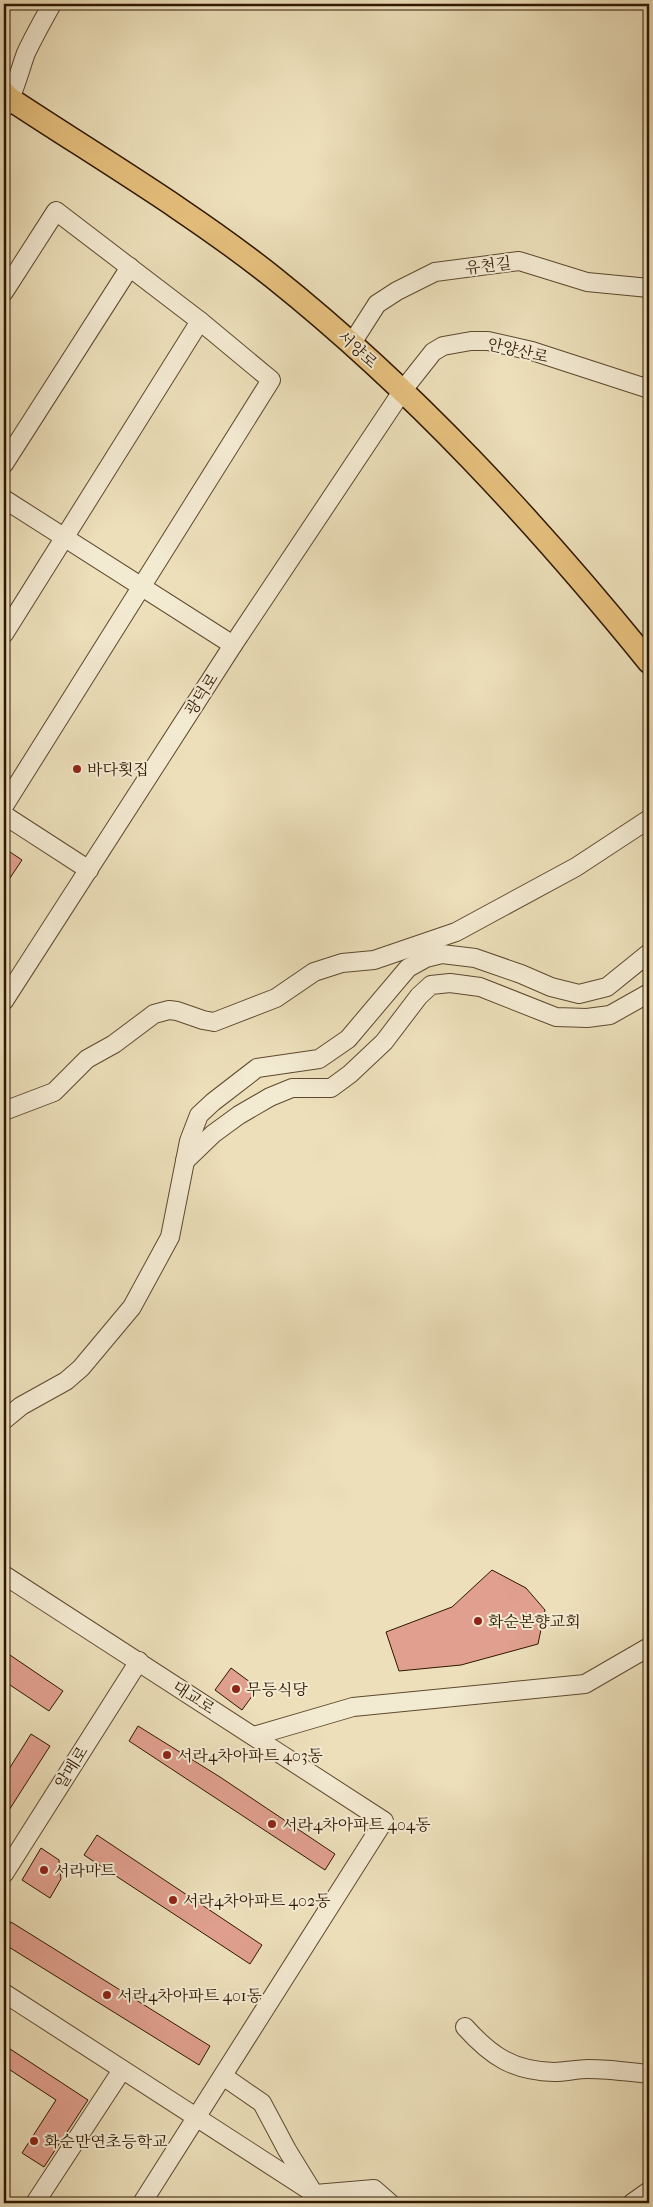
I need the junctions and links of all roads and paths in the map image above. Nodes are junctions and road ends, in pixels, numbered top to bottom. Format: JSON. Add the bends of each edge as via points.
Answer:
{"nodes":[{"id":1,"x":52,"y":4,"type":"edge"},
{"id":2,"x":5,"y":100,"type":"edge"},
{"id":3,"x":130,"y":267,"type":"junction"},
{"id":4,"x":649,"y":288,"type":"edge"},
{"id":5,"x":4,"y":292,"type":"edge"},
{"id":6,"x":200,"y":321,"type":"junction"},
{"id":7,"x":352,"y":343,"type":"junction"},
{"id":8,"x":649,"y":389,"type":"edge"},
{"id":9,"x":403,"y":390,"type":"junction"},
{"id":10,"x":4,"y":464,"type":"edge"},
{"id":11,"x":4,"y":498,"type":"edge"},
{"id":12,"x":64,"y":537,"type":"junction"},
{"id":13,"x":141,"y":586,"type":"junction"},
{"id":14,"x":4,"y":634,"type":"edge"},
{"id":15,"x":233,"y":645,"type":"junction"},
{"id":16,"x":649,"y":662,"type":"edge"},
{"id":17,"x":4,"y":806,"type":"edge"},
{"id":18,"x":4,"y":815,"type":"edge"},
{"id":19,"x":649,"y":819,"type":"edge"},
{"id":20,"x":89,"y":870,"type":"junction"},
{"id":21,"x":649,"y":953,"type":"edge"},
{"id":22,"x":649,"y":993,"type":"edge"},
{"id":23,"x":4,"y":1001,"type":"edge"},
{"id":24,"x":4,"y":1111,"type":"edge"},
{"id":25,"x":185,"y":1161,"type":"junction"},
{"id":26,"x":4,"y":1420,"type":"edge"},
{"id":27,"x":4,"y":1575,"type":"edge"},
{"id":28,"x":649,"y":1647,"type":"edge"},
{"id":29,"x":139,"y":1661,"type":"junction"},
{"id":30,"x":254,"y":1736,"type":"junction"},
{"id":31,"x":4,"y":1874,"type":"edge"},
{"id":32,"x":4,"y":1993,"type":"edge"},
{"id":33,"x":465,"y":2027,"type":"dead end"},
{"id":34,"x":122,"y":2070,"type":"junction"},
{"id":35,"x":649,"y":2074,"type":"edge"},
{"id":36,"x":223,"y":2076,"type":"junction"},
{"id":37,"x":196,"y":2118,"type":"junction"},
{"id":38,"x":649,"y":2190,"type":"edge"},
{"id":39,"x":317,"y":2200,"type":"edge"},
{"id":40,"x":35,"y":2203,"type":"edge"},
{"id":41,"x":142,"y":2203,"type":"edge"},
{"id":42,"x":390,"y":2203,"type":"edge"},
{"id":43,"x":632,"y":2203,"type":"edge"}],
"edges":[{"from":1,"to":2,"type":"street"},
{"from":2,"to":7,"type":"main road","name":"서양로","via":[[196,222],[271,276]]},
{"from":3,"to":5,"type":"street","via":[[56,211]]},
{"from":3,"to":6,"type":"street"},
{"from":3,"to":10,"type":"street"},
{"from":4,"to":7,"type":"street","name":"유천길","via":[[587,282],[519,261],[435,272],[377,304]]},
{"from":6,"to":12,"type":"street"},
{"from":6,"to":13,"type":"street","via":[[271,380]]},
{"from":7,"to":9,"type":"main road","name":"서양로"},
{"from":8,"to":9,"type":"street","name":"안양산로","via":[[532,351],[488,341],[471,341],[443,346],[433,352]]},
{"from":9,"to":15,"type":"street","name":"광덕로"},
{"from":9,"to":16,"type":"main road","name":"서양로","via":[[547,542]]},
{"from":11,"to":12,"type":"street"},
{"from":12,"to":13,"type":"street"},
{"from":12,"to":14,"type":"street"},
{"from":13,"to":15,"type":"street"},
{"from":13,"to":17,"type":"street"},
{"from":15,"to":20,"type":"street","name":"광덕로"},
{"from":18,"to":20,"type":"street"},
{"from":19,"to":24,"type":"street","via":[[576,867],[456,932],[374,960],[342,963],[314,972],[276,998],[214,1022],[177,1011],[154,1014],[114,1044],[87,1059],[54,1092]]},
{"from":20,"to":23,"type":"street","name":"광덕로"},
{"from":21,"to":25,"type":"street","via":[[607,987],[579,994],[475,958],[442,954],[426,958],[408,968],[348,1039],[319,1059],[257,1068],[213,1102],[199,1115]]},
{"from":22,"to":25,"type":"street","via":[[610,1015],[556,1017],[480,987],[450,983],[431,985],[384,1042],[344,1079],[330,1088],[292,1088],[270,1097],[213,1134]]},
{"from":25,"to":26,"type":"street","via":[[170,1237],[132,1307],[81,1368]]},
{"from":27,"to":29,"type":"street","name":"대교로"},
{"from":28,"to":30,"type":"street","via":[[585,1684],[352,1707]]},
{"from":29,"to":30,"type":"street","name":"대교로"},
{"from":29,"to":31,"type":"street","name":"알메로"},
{"from":30,"to":36,"type":"street","name":"대교로","via":[[384,1821]]},
{"from":32,"to":34,"type":"street"},
{"from":33,"to":35,"type":"street","via":[[496,2056],[516,2066],[548,2071],[600,2069]]},
{"from":34,"to":37,"type":"street"},
{"from":34,"to":40,"type":"street"},
{"from":36,"to":37,"type":"street"},
{"from":36,"to":39,"type":"street","via":[[262,2103]]},
{"from":37,"to":39,"type":"street"},
{"from":37,"to":41,"type":"street"},
{"from":38,"to":43,"type":"street"},
{"from":39,"to":42,"type":"street","via":[[374,2189]]}]}
